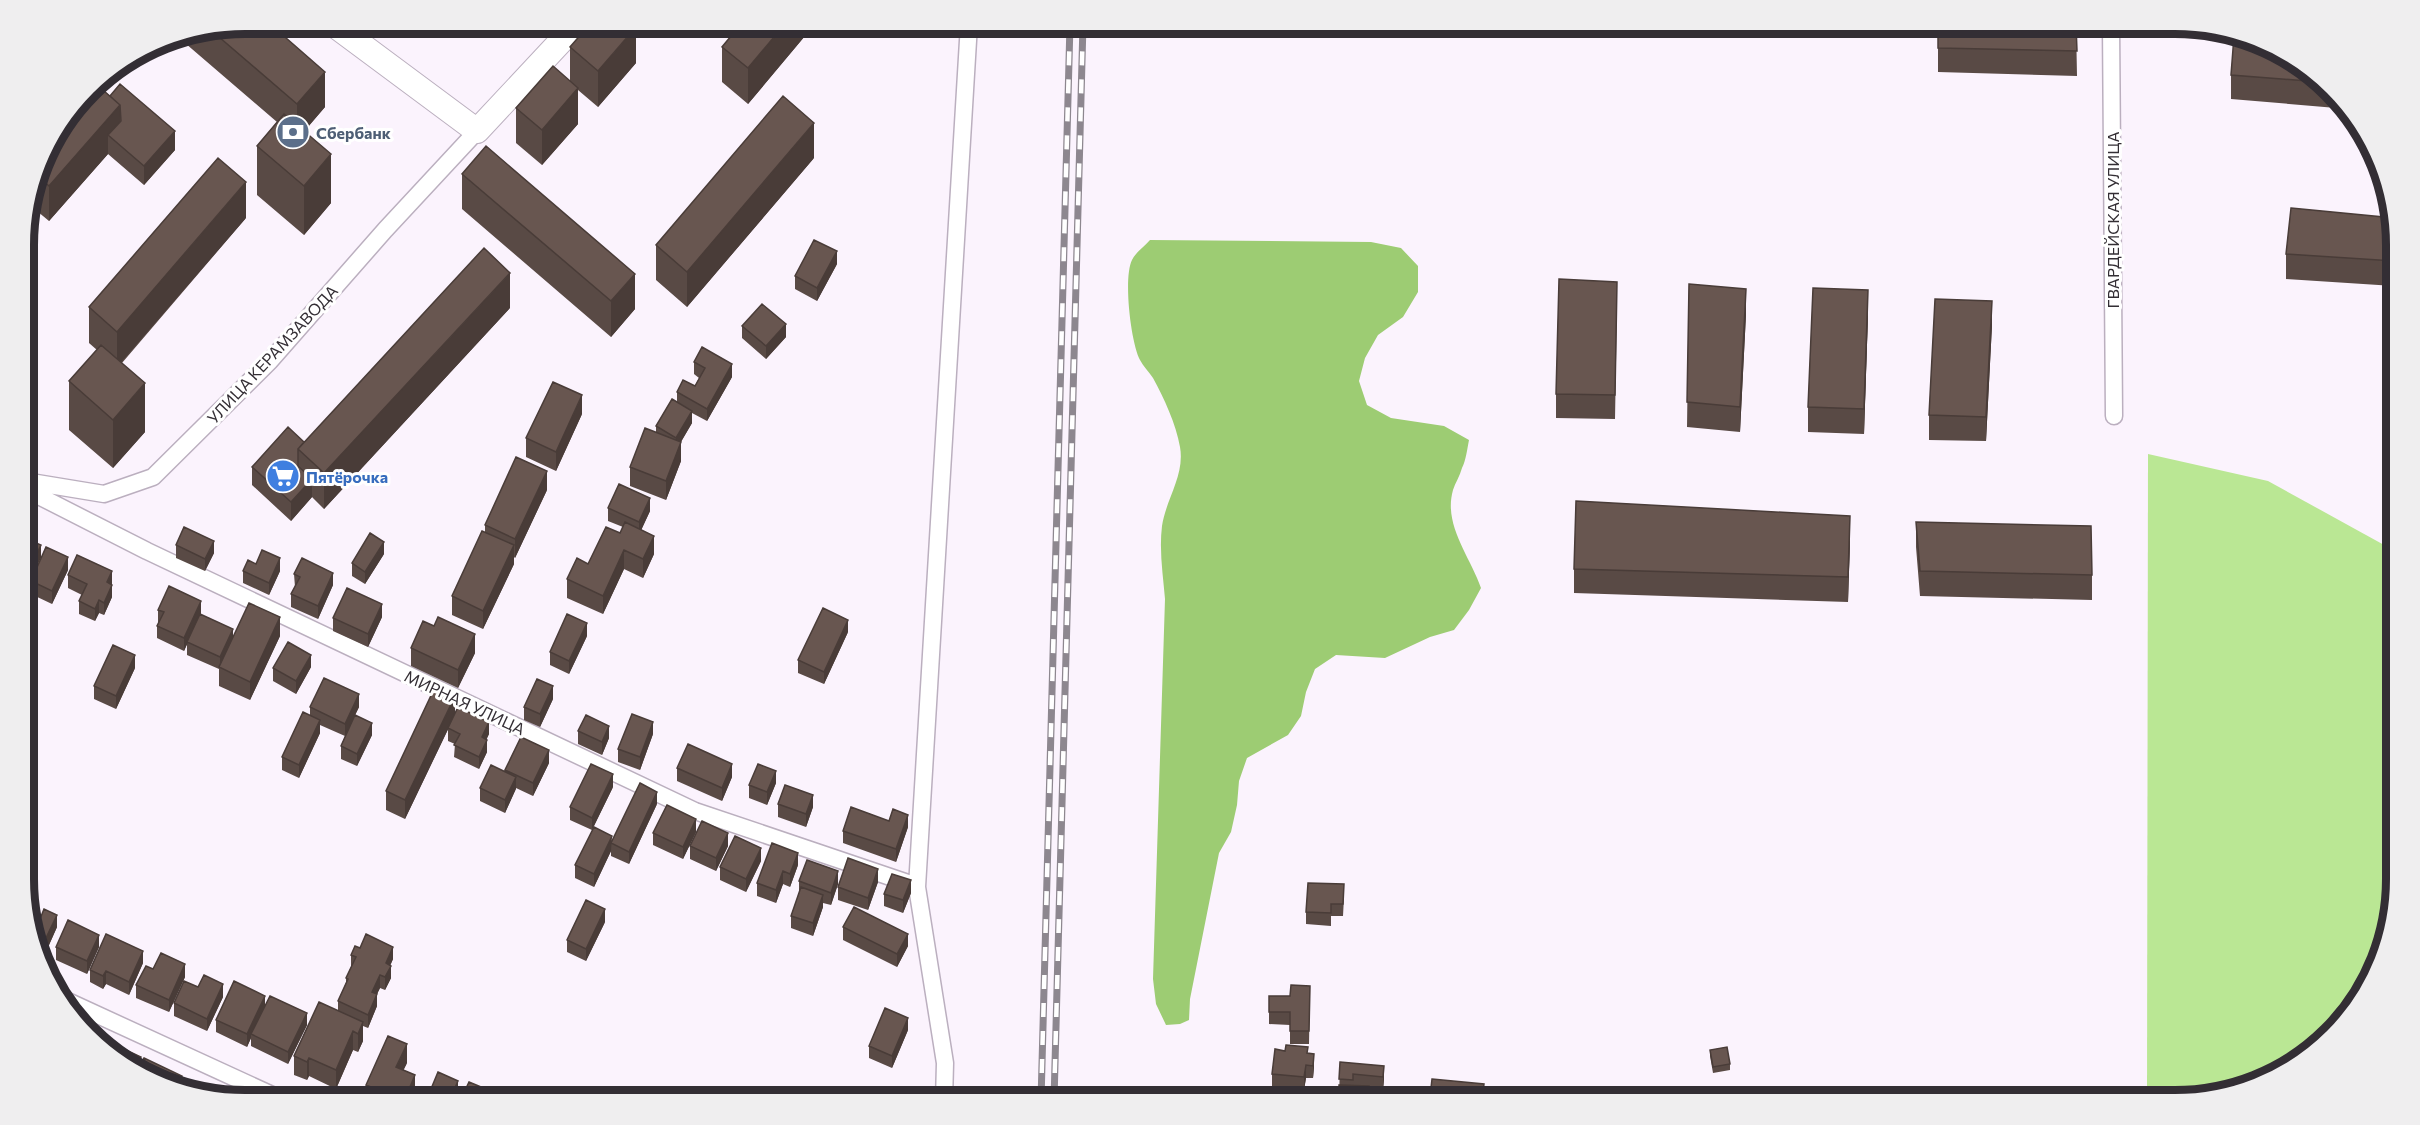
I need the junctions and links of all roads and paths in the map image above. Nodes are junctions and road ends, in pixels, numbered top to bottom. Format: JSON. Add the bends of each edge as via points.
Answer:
{"nodes":[{"id":1,"x":2111,"y":34,"type":"edge"},
{"id":2,"x":348,"y":35,"type":"edge"},
{"id":3,"x":567,"y":35,"type":"edge"},
{"id":4,"x":968,"y":35,"type":"edge"},
{"id":5,"x":477,"y":131,"type":"junction"},
{"id":6,"x":2114,"y":416,"type":"dead end"},
{"id":7,"x":35,"y":483,"type":"edge"},
{"id":8,"x":35,"y":494,"type":"edge"},
{"id":9,"x":917,"y":886,"type":"junction"},
{"id":10,"x":76,"y":1005,"type":"edge"},
{"id":11,"x":261,"y":1090,"type":"edge"},
{"id":12,"x":944,"y":1090,"type":"edge"}],
"edges":[{"from":1,"to":6,"type":"street","name":"ГВАРДЕЙСКАЯ УЛИЦА"},
{"from":2,"to":5,"type":"street"},
{"from":3,"to":5,"type":"street","name":"УЛИЦА КЕРАМЗАВОДА"},
{"from":4,"to":9,"type":"street"},
{"from":5,"to":7,"type":"street","name":"УЛИЦА КЕРАМЗАВОДА","via":[[270,361],[153,477],[104,494]]},
{"from":8,"to":9,"type":"street","name":"МИРНАЯ УЛИЦА","via":[[695,811]]},
{"from":9,"to":12,"type":"street","via":[[945,1063]]},
{"from":10,"to":11,"type":"street"}]}
